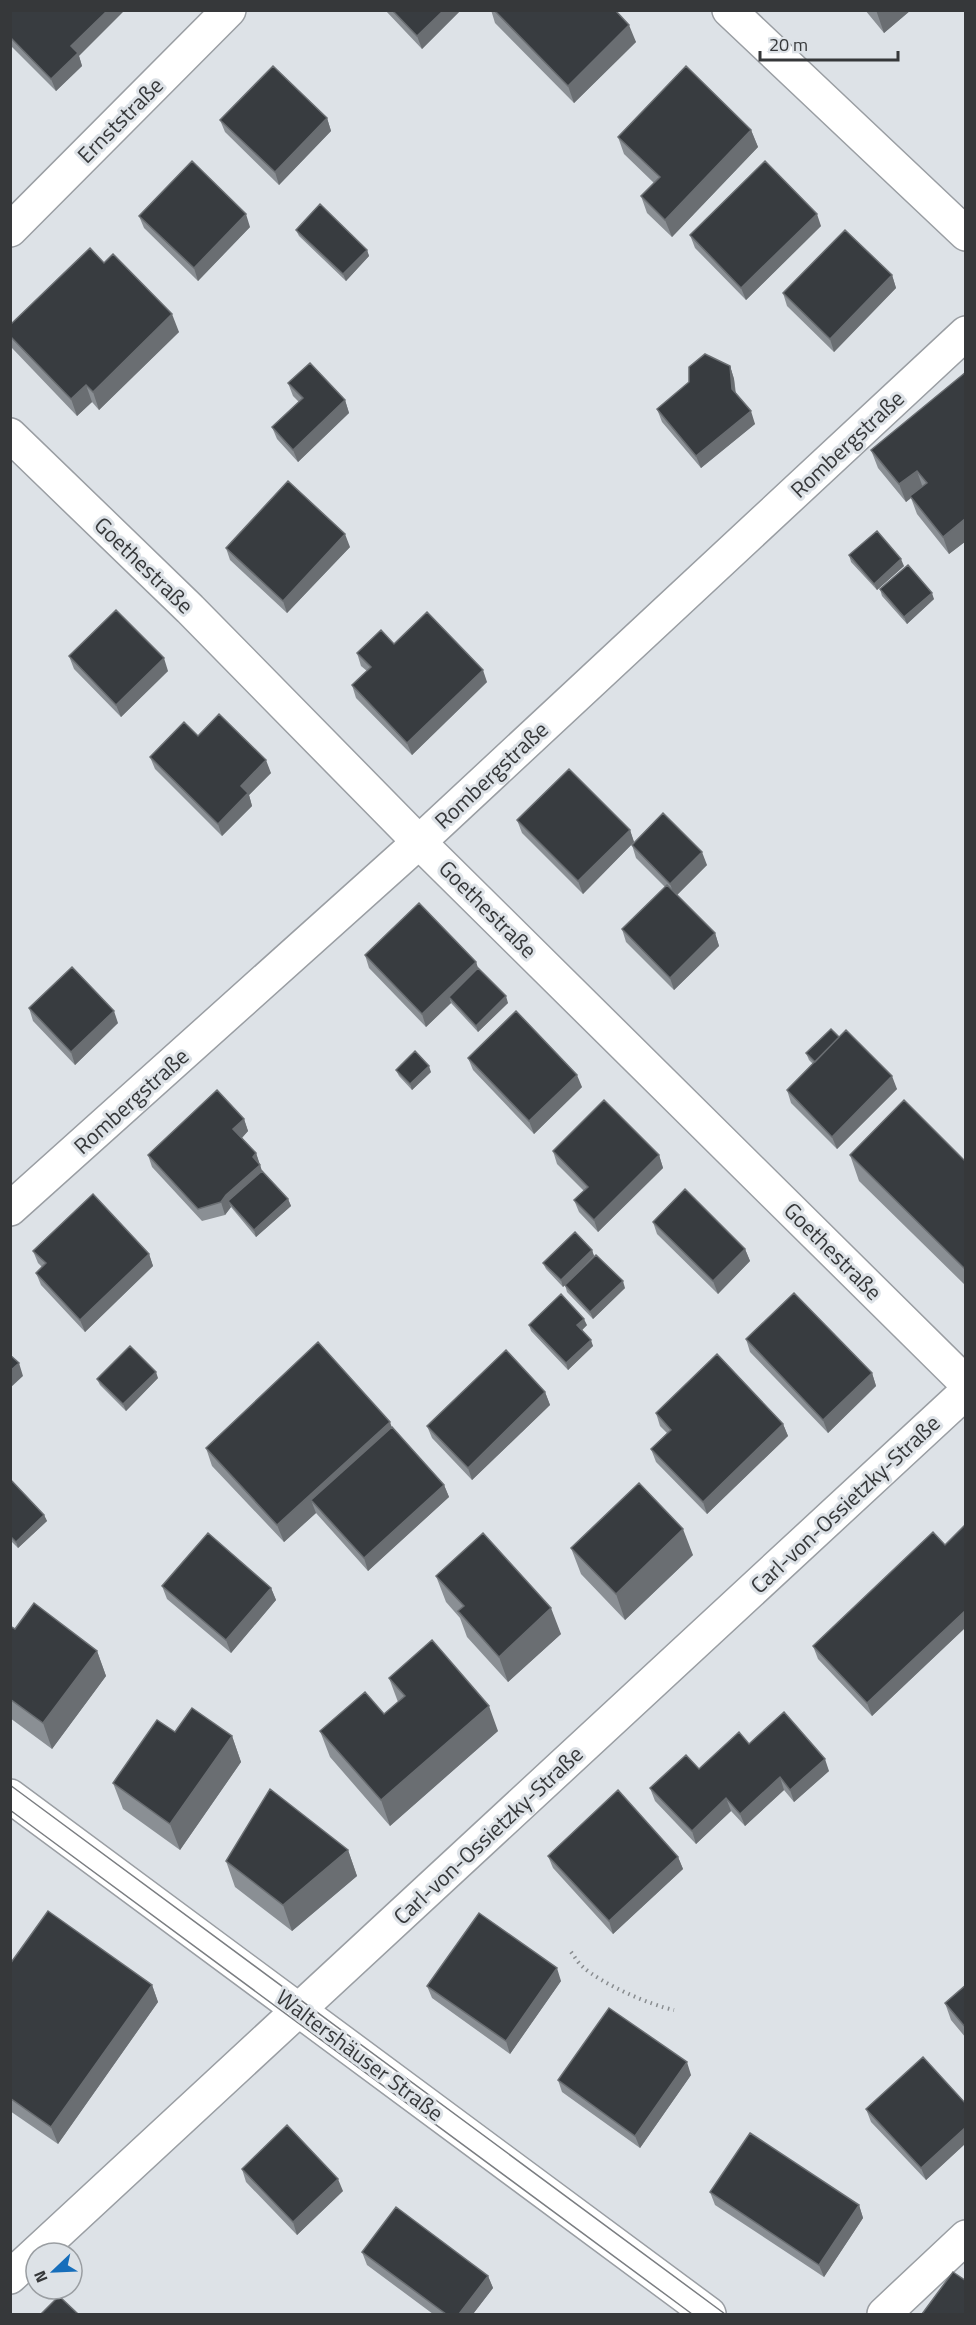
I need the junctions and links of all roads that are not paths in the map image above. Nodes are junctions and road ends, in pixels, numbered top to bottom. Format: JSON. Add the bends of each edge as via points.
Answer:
{"nodes":[{"id":1,"x":228,"y":10,"type":"edge"},
{"id":2,"x":729,"y":10,"type":"edge"},
{"id":3,"x":10,"y":230,"type":"edge"},
{"id":4,"x":966,"y":234,"type":"edge"},
{"id":5,"x":966,"y":333,"type":"edge"},
{"id":6,"x":10,"y":435,"type":"edge"},
{"id":7,"x":419,"y":842,"type":"junction"},
{"id":8,"x":10,"y":1209,"type":"edge"},
{"id":9,"x":966,"y":1383,"type":"edge"},
{"id":10,"x":966,"y":1392,"type":"edge"},
{"id":11,"x":10,"y":1796,"type":"edge"},
{"id":12,"x":299,"y":2009,"type":"junction"},
{"id":13,"x":966,"y":2237,"type":"edge"},
{"id":14,"x":10,"y":2277,"type":"edge"},
{"id":15,"x":709,"y":2314,"type":"edge"},
{"id":16,"x":884,"y":2314,"type":"edge"}],
"edges":[{"from":1,"to":3,"type":"street","name":"Ernststraße"},
{"from":2,"to":4,"type":"street"},
{"from":5,"to":7,"type":"street","name":"Rombergstraße"},
{"from":6,"to":7,"type":"street","name":"Goethestraße","via":[[190,609]]},
{"from":7,"to":8,"type":"street","name":"Rombergstraße"},
{"from":7,"to":9,"type":"street","name":"Goethestraße"},
{"from":10,"to":12,"type":"street","name":"Carl-von-Ossietzky-Straße"},
{"from":11,"to":12,"type":"street","name":"Waltershäuser Straße"},
{"from":12,"to":14,"type":"street","name":"Carl-von-Ossietzky-Straße"},
{"from":12,"to":15,"type":"street","name":"Waltershäuser Straße"},
{"from":13,"to":16,"type":"street"}]}
